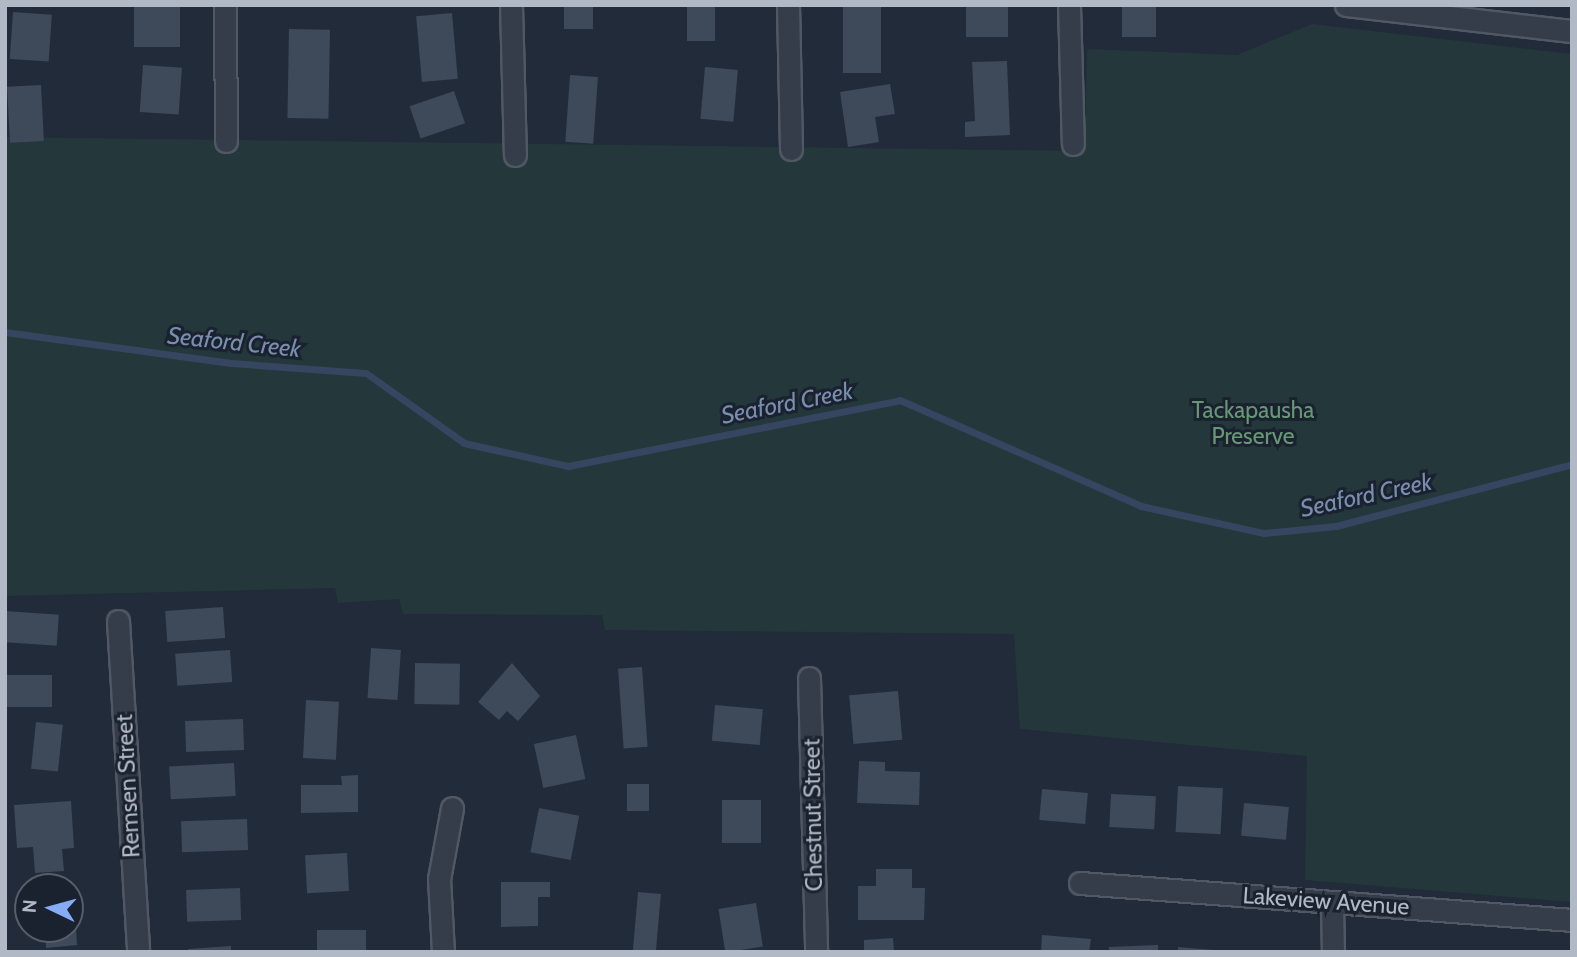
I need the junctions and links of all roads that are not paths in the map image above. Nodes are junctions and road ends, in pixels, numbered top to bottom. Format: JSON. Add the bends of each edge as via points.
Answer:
{"nodes":[{"id":1,"x":225,"y":5,"type":"edge"},
{"id":2,"x":511,"y":5,"type":"edge"},
{"id":3,"x":788,"y":5,"type":"edge"},
{"id":4,"x":1069,"y":5,"type":"edge"},
{"id":5,"x":1346,"y":5,"type":"edge"},
{"id":6,"x":1572,"y":31,"type":"edge"},
{"id":7,"x":226,"y":141,"type":"dead end"},
{"id":8,"x":1073,"y":144,"type":"dead end"},
{"id":9,"x":791,"y":149,"type":"dead end"},
{"id":10,"x":515,"y":155,"type":"dead end"},
{"id":11,"x":118,"y":621,"type":"dead end"},
{"id":12,"x":809,"y":678,"type":"dead end"},
{"id":13,"x":452,"y":808,"type":"dead end"},
{"id":14,"x":1080,"y":883,"type":"dead end"},
{"id":15,"x":1332,"y":902,"type":"junction"},
{"id":16,"x":1572,"y":919,"type":"edge"},
{"id":17,"x":138,"y":952,"type":"edge"},
{"id":18,"x":443,"y":952,"type":"edge"},
{"id":19,"x":816,"y":952,"type":"edge"},
{"id":20,"x":1333,"y":952,"type":"edge"}],
"edges":[{"from":1,"to":7,"type":"street"},
{"from":2,"to":10,"type":"street"},
{"from":3,"to":9,"type":"street"},
{"from":4,"to":8,"type":"street"},
{"from":5,"to":6,"type":"street"},
{"from":11,"to":17,"type":"street","name":"Remsen Street"},
{"from":12,"to":19,"type":"street","name":"Chestnut Street"},
{"from":13,"to":18,"type":"street","via":[[439,879]]},
{"from":14,"to":15,"type":"street","name":"Lakeview Avenue"},
{"from":15,"to":16,"type":"street","name":"Lakeview Avenue"},
{"from":15,"to":20,"type":"street"}]}
